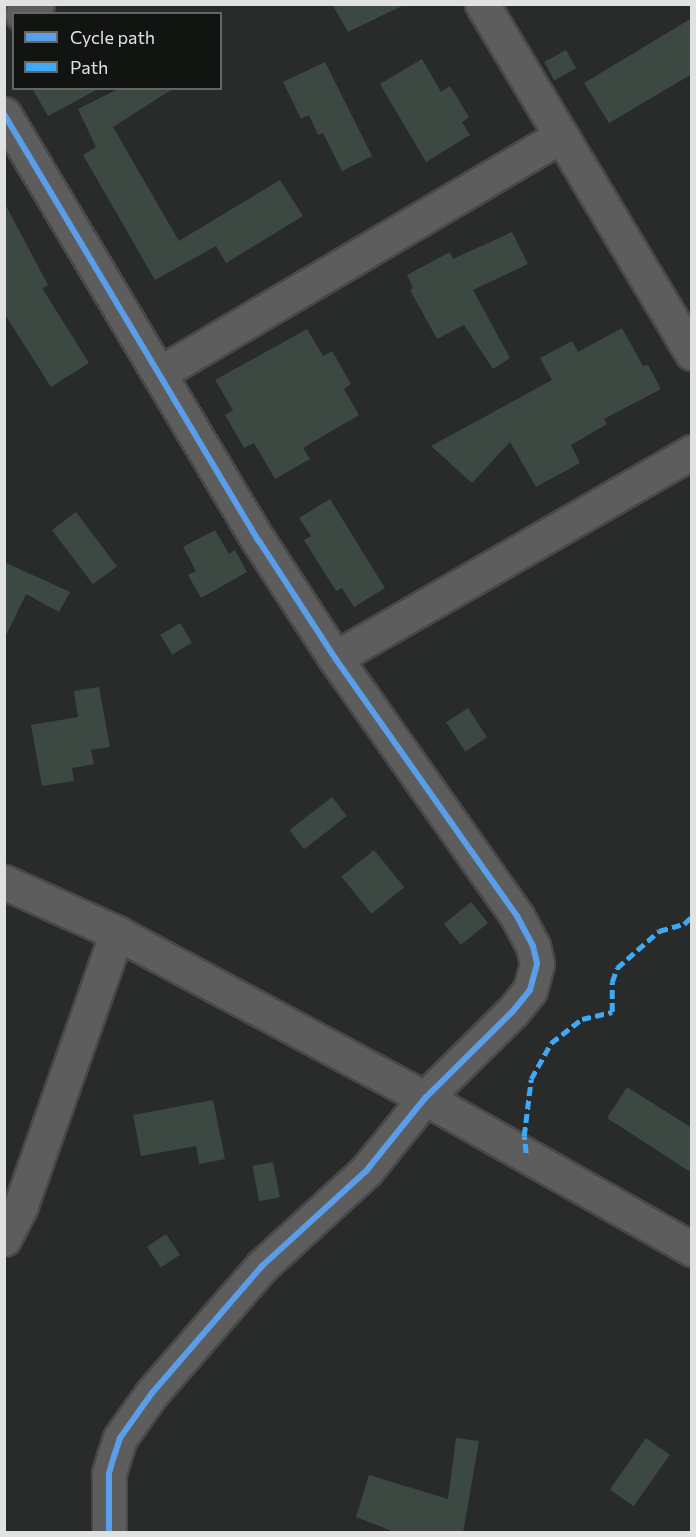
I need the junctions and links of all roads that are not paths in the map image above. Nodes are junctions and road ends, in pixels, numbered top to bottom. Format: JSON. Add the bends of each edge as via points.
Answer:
{"nodes":[{"id":1,"x":482,"y":4,"type":"edge"},
{"id":2,"x":4,"y":114,"type":"edge"},
{"id":3,"x":561,"y":136,"type":"junction"},
{"id":4,"x":692,"y":353,"type":"edge"},
{"id":5,"x":160,"y":373,"type":"junction"},
{"id":6,"x":692,"y":452,"type":"edge"},
{"id":7,"x":335,"y":658,"type":"junction"},
{"id":8,"x":4,"y":882,"type":"edge"},
{"id":9,"x":117,"y":933,"type":"junction"},
{"id":10,"x":425,"y":1098,"type":"junction"},
{"id":11,"x":4,"y":1239,"type":"edge"},
{"id":12,"x":692,"y":1249,"type":"edge"},
{"id":13,"x":110,"y":1533,"type":"edge"}],
"edges":[{"from":1,"to":3,"type":"street"},
{"from":2,"to":5,"type":"street"},
{"from":3,"to":4,"type":"street"},
{"from":3,"to":5,"type":"street"},
{"from":5,"to":7,"type":"street","via":[[259,541]]},
{"from":6,"to":7,"type":"street"},
{"from":7,"to":10,"type":"street","via":[[517,916],[535,953],[537,964],[531,990]]},
{"from":8,"to":9,"type":"street"},
{"from":9,"to":10,"type":"street"},
{"from":9,"to":11,"type":"street","via":[[21,1205]]},
{"from":10,"to":12,"type":"street"},
{"from":10,"to":13,"type":"street","via":[[366,1171],[262,1266],[146,1402],[120,1438],[114,1456],[110,1474]]}]}
